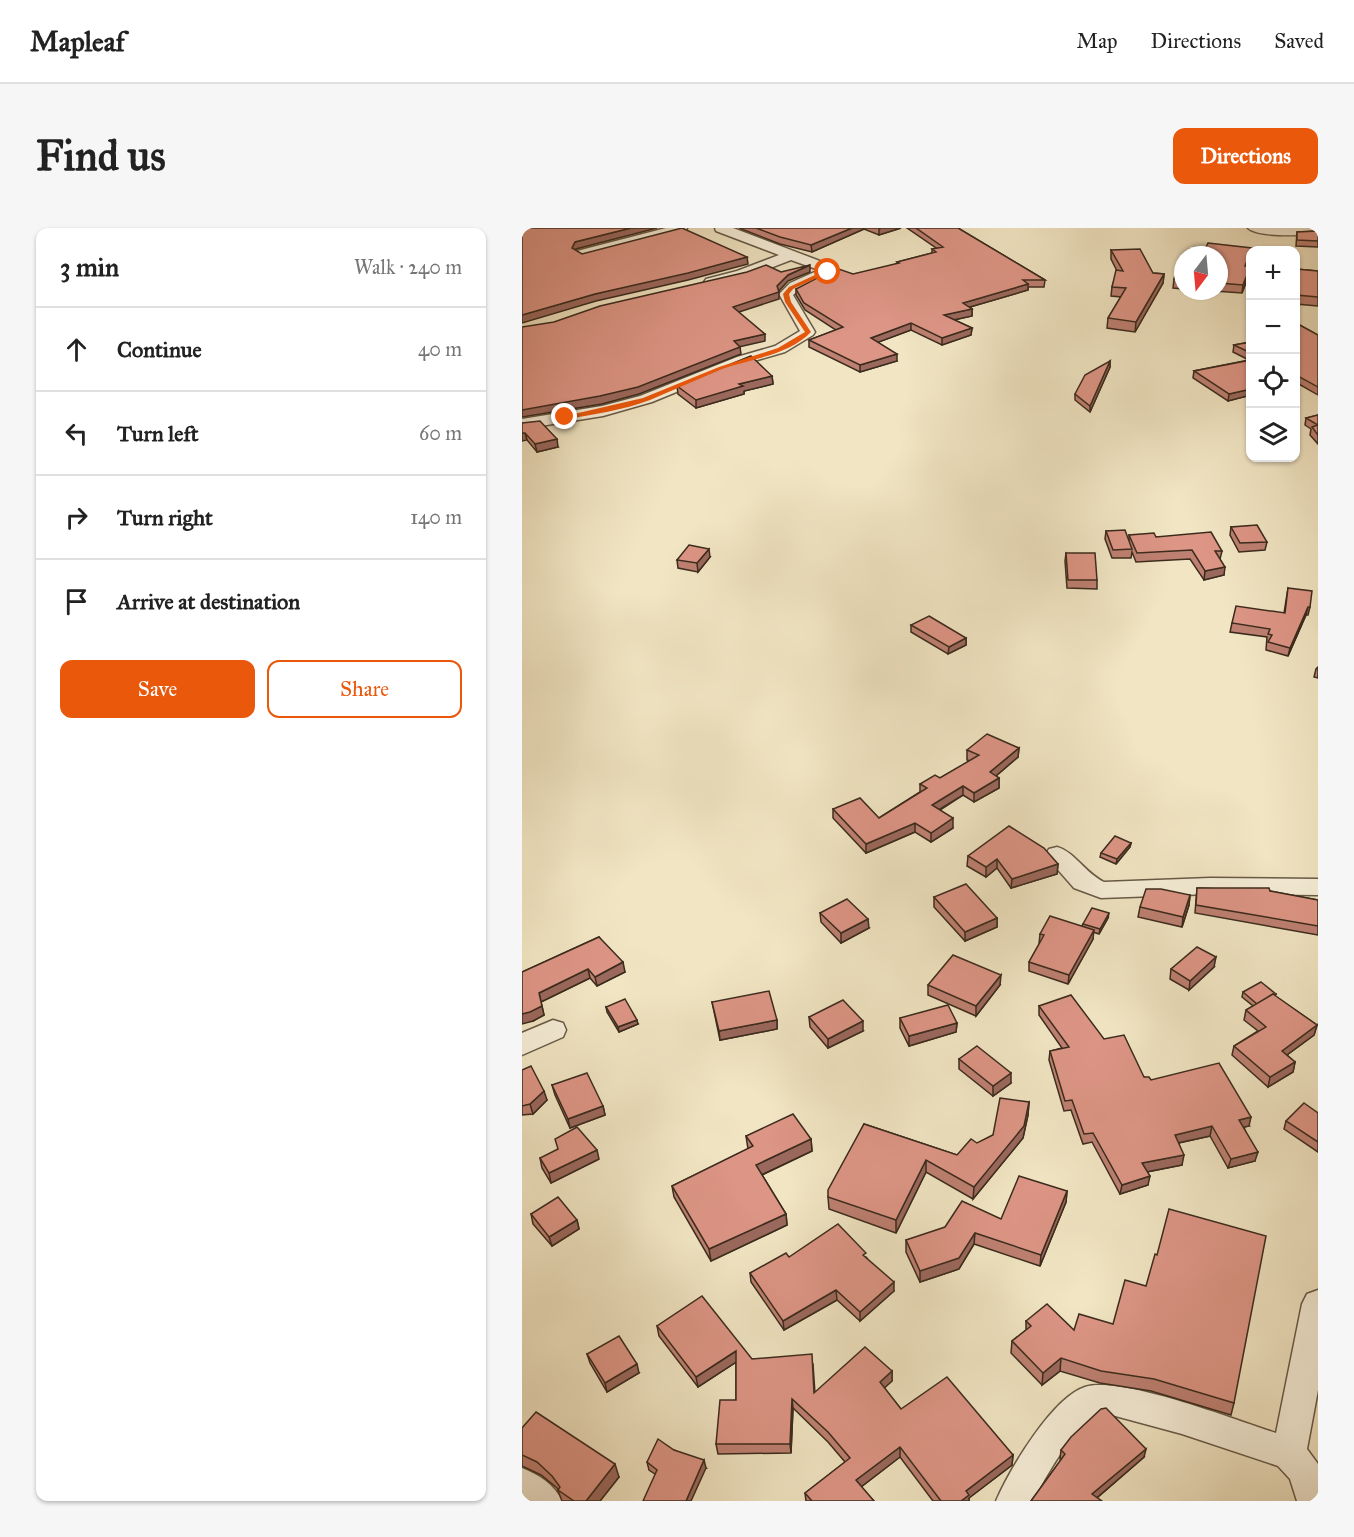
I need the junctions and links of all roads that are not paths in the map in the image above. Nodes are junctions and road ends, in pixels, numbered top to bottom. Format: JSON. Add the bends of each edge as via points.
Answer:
{"nodes":[{"id":1,"x":681,"y":228,"type":"edge"},
{"id":2,"x":722,"y":228,"type":"edge"},
{"id":3,"x":1254,"y":228,"type":"edge"},
{"id":4,"x":1318,"y":230,"type":"edge"},
{"id":5,"x":582,"y":254,"type":"edge"},
{"id":6,"x":786,"y":270,"type":"junction"},
{"id":7,"x":696,"y":285,"type":"edge"},
{"id":8,"x":522,"y":424,"type":"edge"},
{"id":9,"x":1057,"y":855,"type":"dead end"},
{"id":10,"x":1318,"y":887,"type":"edge"},
{"id":11,"x":553,"y":1030,"type":"dead end"},
{"id":12,"x":522,"y":1045,"type":"edge"},
{"id":13,"x":1318,"y":1304,"type":"edge"},
{"id":14,"x":1313,"y":1350,"type":"edge"},
{"id":15,"x":1289,"y":1454,"type":"junction"},
{"id":16,"x":522,"y":1485,"type":"edge"},
{"id":17,"x":544,"y":1501,"type":"edge"},
{"id":18,"x":1014,"y":1501,"type":"edge"},
{"id":19,"x":1315,"y":1501,"type":"edge"}],
"edges":[{"from":1,"to":5,"type":"street"},
{"from":2,"to":6,"type":"street"},
{"from":3,"to":4,"type":"street"},
{"from":6,"to":7,"type":"street","via":[[742,274]]},
{"from":6,"to":8,"type":"street","via":[[788,302],[808,332],[780,349],[635,402]]},
{"from":9,"to":10,"type":"street","via":[[1083,882],[1101,890]]},
{"from":11,"to":12,"type":"street"},
{"from":13,"to":14,"type":"street"},
{"from":14,"to":15,"type":"street"},
{"from":15,"to":18,"type":"street","via":[[1182,1418],[1108,1399],[1088,1401],[1038,1457]]},
{"from":15,"to":19,"type":"street","via":[[1304,1469]]},
{"from":16,"to":17,"type":"street"}]}
